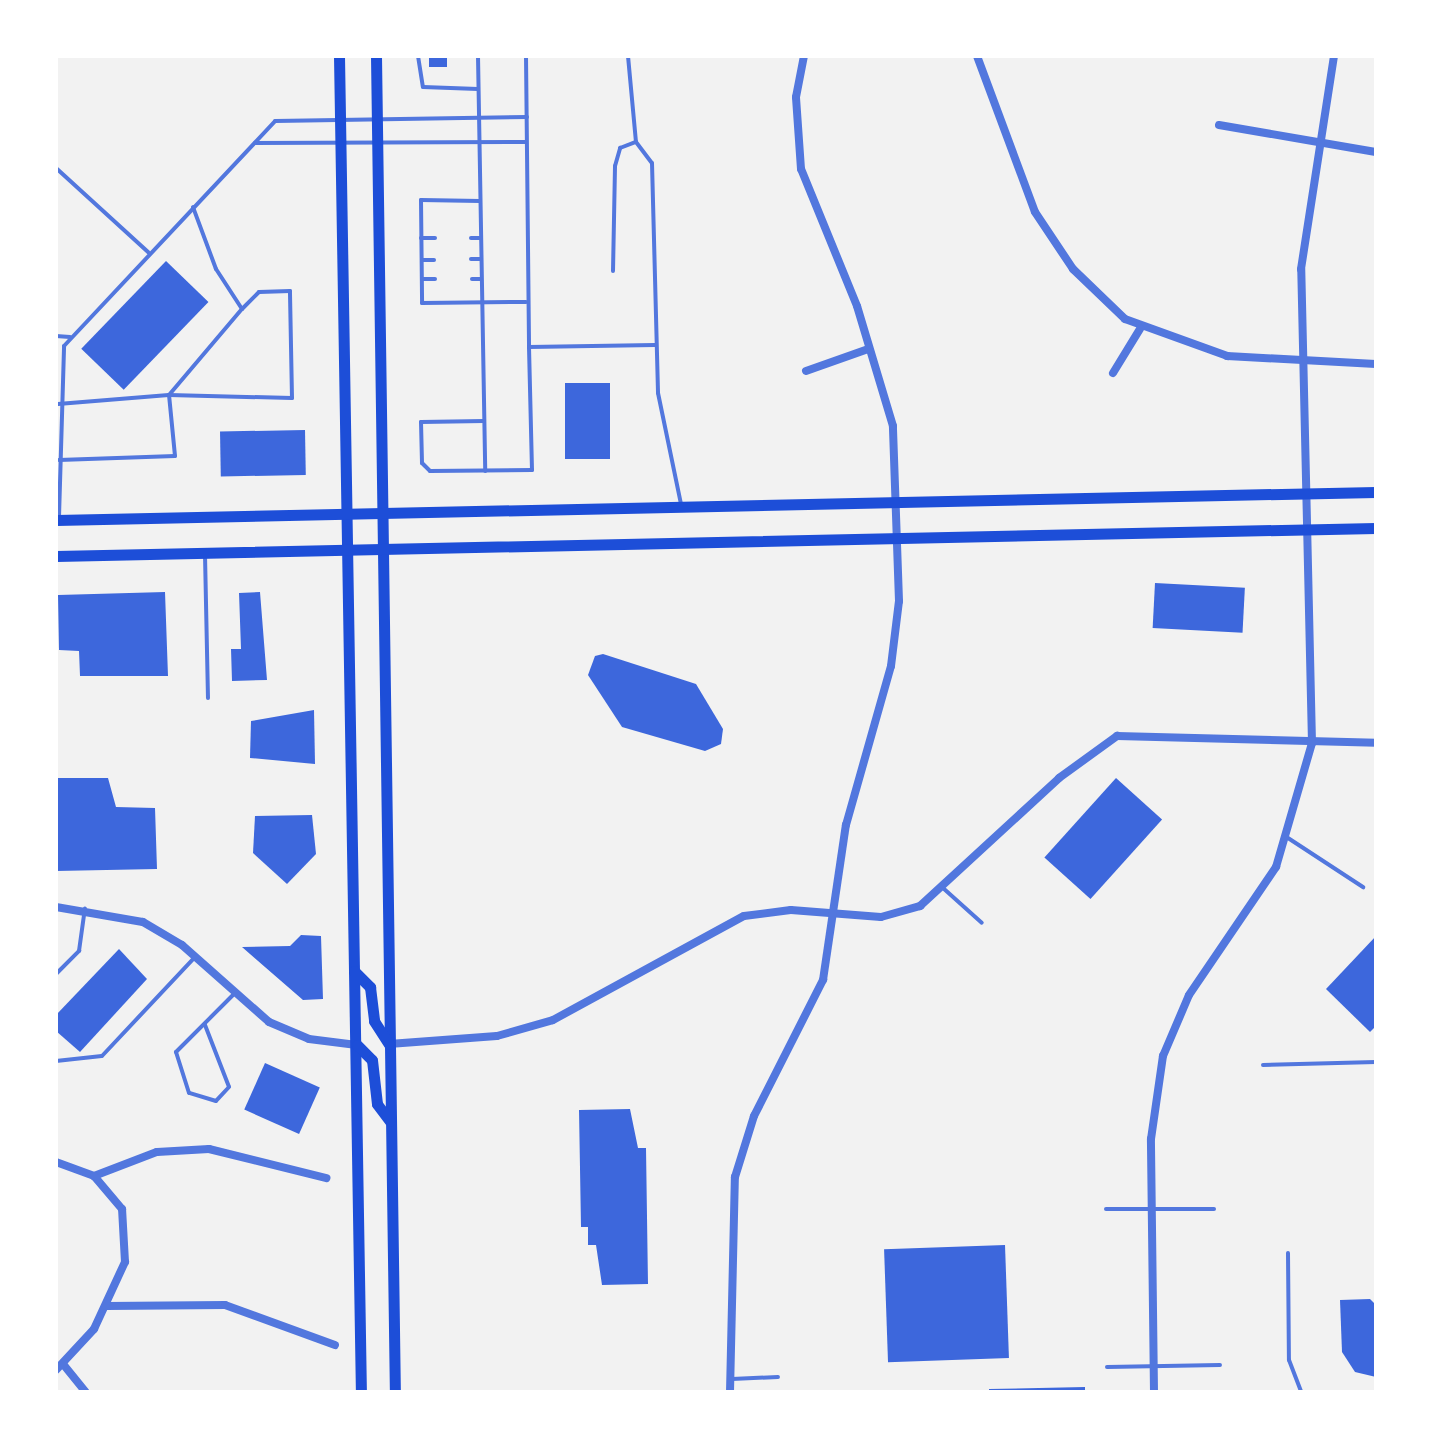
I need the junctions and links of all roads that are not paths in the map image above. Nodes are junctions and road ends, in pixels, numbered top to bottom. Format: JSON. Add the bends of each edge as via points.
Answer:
{"nodes":[{"id":1,"x":339,"y":56,"type":"edge"},
{"id":2,"x":376,"y":56,"type":"edge"},
{"id":3,"x":418,"y":56,"type":"edge"},
{"id":4,"x":478,"y":56,"type":"edge"},
{"id":5,"x":526,"y":56,"type":"edge"},
{"id":6,"x":628,"y":56,"type":"edge"},
{"id":7,"x":804,"y":56,"type":"edge"},
{"id":8,"x":977,"y":56,"type":"edge"},
{"id":9,"x":1334,"y":56,"type":"edge"},
{"id":10,"x":478,"y":89,"type":"junction"},
{"id":11,"x":378,"y":117,"type":"junction"},
{"id":12,"x":527,"y":117,"type":"junction"},
{"id":13,"x":340,"y":118,"type":"junction"},
{"id":14,"x":478,"y":118,"type":"junction"},
{"id":15,"x":1219,"y":125,"type":"dead end"},
{"id":16,"x":480,"y":141,"type":"junction"},
{"id":17,"x":1324,"y":141,"type":"junction"},
{"id":18,"x":379,"y":142,"type":"junction"},
{"id":19,"x":526,"y":142,"type":"junction"},
{"id":20,"x":636,"y":142,"type":"junction"},
{"id":21,"x":255,"y":143,"type":"junction"},
{"id":22,"x":340,"y":143,"type":"junction"},
{"id":23,"x":1376,"y":152,"type":"edge"},
{"id":24,"x":56,"y":168,"type":"edge"},
{"id":25,"x":480,"y":201,"type":"junction"},
{"id":26,"x":193,"y":207,"type":"junction"},
{"id":27,"x":421,"y":238,"type":"junction"},
{"id":28,"x":435,"y":238,"type":"dead end"},
{"id":29,"x":471,"y":238,"type":"dead end"},
{"id":30,"x":481,"y":238,"type":"junction"},
{"id":31,"x":148,"y":252,"type":"junction"},
{"id":32,"x":471,"y":259,"type":"dead end"},
{"id":33,"x":481,"y":259,"type":"junction"},
{"id":34,"x":422,"y":260,"type":"junction"},
{"id":35,"x":434,"y":260,"type":"dead end"},
{"id":36,"x":613,"y":271,"type":"dead end"},
{"id":37,"x":422,"y":279,"type":"junction"},
{"id":38,"x":435,"y":279,"type":"dead end"},
{"id":39,"x":472,"y":279,"type":"dead end"},
{"id":40,"x":481,"y":279,"type":"junction"},
{"id":41,"x":526,"y":302,"type":"junction"},
{"id":42,"x":482,"y":303,"type":"junction"},
{"id":43,"x":242,"y":309,"type":"junction"},
{"id":44,"x":1140,"y":329,"type":"junction"},
{"id":45,"x":56,"y":336,"type":"edge"},
{"id":46,"x":70,"y":337,"type":"junction"},
{"id":47,"x":655,"y":345,"type":"junction"},
{"id":48,"x":529,"y":347,"type":"junction"},
{"id":49,"x":868,"y":349,"type":"junction"},
{"id":50,"x":1302,"y":362,"type":"junction"},
{"id":51,"x":1376,"y":364,"type":"edge"},
{"id":52,"x":806,"y":371,"type":"dead end"},
{"id":53,"x":1113,"y":373,"type":"dead end"},
{"id":54,"x":169,"y":395,"type":"junction"},
{"id":55,"x":58,"y":404,"type":"junction"},
{"id":56,"x":484,"y":421,"type":"junction"},
{"id":57,"x":57,"y":422,"type":"edge"},
{"id":58,"x":59,"y":460,"type":"junction"},
{"id":59,"x":485,"y":471,"type":"junction"},
{"id":60,"x":1376,"y":492,"type":"edge"},
{"id":61,"x":1306,"y":493,"type":"junction"},
{"id":62,"x":897,"y":503,"type":"junction"},
{"id":63,"x":681,"y":507,"type":"junction"},
{"id":64,"x":383,"y":512,"type":"junction"},
{"id":65,"x":345,"y":513,"type":"junction"},
{"id":66,"x":58,"y":520,"type":"edge"},
{"id":67,"x":1376,"y":528,"type":"edge"},
{"id":68,"x":1306,"y":530,"type":"junction"},
{"id":69,"x":898,"y":538,"type":"junction"},
{"id":70,"x":384,"y":549,"type":"junction"},
{"id":71,"x":345,"y":550,"type":"junction"},
{"id":72,"x":205,"y":553,"type":"junction"},
{"id":73,"x":56,"y":556,"type":"edge"},
{"id":74,"x":208,"y":698,"type":"dead end"},
{"id":75,"x":1312,"y":743,"type":"junction"},
{"id":76,"x":1376,"y":743,"type":"edge"},
{"id":77,"x":1288,"y":838,"type":"junction"},
{"id":78,"x":1363,"y":887,"type":"dead end"},
{"id":79,"x":943,"y":888,"type":"junction"},
{"id":80,"x":56,"y":907,"type":"edge"},
{"id":81,"x":85,"y":908,"type":"junction"},
{"id":82,"x":836,"y":913,"type":"junction"},
{"id":83,"x":982,"y":923,"type":"dead end"},
{"id":84,"x":195,"y":956,"type":"junction"},
{"id":85,"x":354,"y":971,"type":"junction"},
{"id":86,"x":56,"y":974,"type":"edge"},
{"id":87,"x":234,"y":994,"type":"junction"},
{"id":88,"x":205,"y":1025,"type":"junction"},
{"id":89,"x":389,"y":1044,"type":"junction"},
{"id":90,"x":357,"y":1045,"type":"junction"},
{"id":91,"x":56,"y":1061,"type":"edge"},
{"id":92,"x":1376,"y":1062,"type":"edge"},
{"id":93,"x":1263,"y":1065,"type":"dead end"},
{"id":94,"x":391,"y":1122,"type":"junction"},
{"id":95,"x":56,"y":1162,"type":"edge"},
{"id":96,"x":94,"y":1176,"type":"junction"},
{"id":97,"x":326,"y":1178,"type":"dead end"},
{"id":98,"x":1106,"y":1209,"type":"dead end"},
{"id":99,"x":1151,"y":1209,"type":"junction"},
{"id":100,"x":1214,"y":1209,"type":"dead end"},
{"id":101,"x":1288,"y":1253,"type":"dead end"},
{"id":102,"x":107,"y":1306,"type":"junction"},
{"id":103,"x":335,"y":1345,"type":"dead end"},
{"id":104,"x":1220,"y":1365,"type":"dead end"},
{"id":105,"x":1153,"y":1366,"type":"junction"},
{"id":106,"x":60,"y":1367,"type":"edge"},
{"id":107,"x":1107,"y":1367,"type":"dead end"},
{"id":108,"x":778,"y":1377,"type":"dead end"},
{"id":109,"x":730,"y":1379,"type":"junction"},
{"id":110,"x":86,"y":1392,"type":"edge"},
{"id":111,"x":361,"y":1392,"type":"edge"},
{"id":112,"x":395,"y":1392,"type":"edge"},
{"id":113,"x":730,"y":1392,"type":"edge"},
{"id":114,"x":1154,"y":1392,"type":"edge"},
{"id":115,"x":1301,"y":1392,"type":"edge"}],
"edges":[{"from":1,"to":13,"type":"main road"},
{"from":2,"to":11,"type":"main road"},
{"from":3,"to":10,"type":"lane","via":[[423,87]]},
{"from":4,"to":10,"type":"lane"},
{"from":5,"to":12,"type":"lane"},
{"from":6,"to":20,"type":"lane"},
{"from":7,"to":49,"type":"street","via":[[796,97],[801,169]]},
{"from":8,"to":44,"type":"street","via":[[1051,240]]},
{"from":9,"to":17,"type":"street"},
{"from":10,"to":14,"type":"lane"},
{"from":11,"to":13,"type":"lane"},
{"from":11,"to":14,"type":"lane"},
{"from":11,"to":18,"type":"main road"},
{"from":12,"to":14,"type":"lane"},
{"from":12,"to":19,"type":"lane"},
{"from":13,"to":21,"type":"lane","via":[[275,121]]},
{"from":13,"to":22,"type":"main road"},
{"from":14,"to":16,"type":"lane"},
{"from":15,"to":17,"type":"street"},
{"from":16,"to":18,"type":"lane"},
{"from":16,"to":19,"type":"lane"},
{"from":16,"to":25,"type":"lane"},
{"from":17,"to":23,"type":"street"},
{"from":17,"to":50,"type":"street","via":[[1304,244]]},
{"from":18,"to":22,"type":"lane"},
{"from":18,"to":64,"type":"main road"},
{"from":19,"to":41,"type":"lane"},
{"from":20,"to":36,"type":"lane","via":[[620,148],[615,166]]},
{"from":20,"to":47,"type":"lane","via":[[652,163]]},
{"from":21,"to":22,"type":"lane"},
{"from":21,"to":26,"type":"lane"},
{"from":22,"to":65,"type":"main road"},
{"from":24,"to":31,"type":"lane"},
{"from":25,"to":27,"type":"lane","via":[[421,200]]},
{"from":25,"to":30,"type":"lane"},
{"from":26,"to":31,"type":"lane"},
{"from":26,"to":43,"type":"lane","via":[[216,269]]},
{"from":27,"to":28,"type":"lane"},
{"from":27,"to":34,"type":"lane"},
{"from":29,"to":30,"type":"lane"},
{"from":30,"to":33,"type":"lane"},
{"from":31,"to":46,"type":"lane"},
{"from":32,"to":33,"type":"lane"},
{"from":33,"to":40,"type":"lane"},
{"from":34,"to":35,"type":"lane"},
{"from":34,"to":37,"type":"lane"},
{"from":37,"to":38,"type":"lane"},
{"from":37,"to":42,"type":"lane","via":[[422,303]]},
{"from":39,"to":40,"type":"lane"},
{"from":40,"to":42,"type":"lane"},
{"from":41,"to":42,"type":"lane"},
{"from":41,"to":48,"type":"lane"},
{"from":42,"to":56,"type":"lane"},
{"from":43,"to":54,"type":"lane"},
{"from":43,"to":54,"type":"lane","via":[[259,292],[290,291],[292,398]]},
{"from":44,"to":50,"type":"street","via":[[1227,356]]},
{"from":44,"to":53,"type":"street"},
{"from":45,"to":46,"type":"lane"},
{"from":46,"to":55,"type":"lane"},
{"from":47,"to":48,"type":"lane"},
{"from":47,"to":63,"type":"lane"},
{"from":48,"to":59,"type":"lane","via":[[532,470]]},
{"from":49,"to":52,"type":"street"},
{"from":49,"to":62,"type":"street","via":[[893,426]]},
{"from":50,"to":51,"type":"street"},
{"from":50,"to":61,"type":"street"},
{"from":54,"to":55,"type":"lane"},
{"from":54,"to":58,"type":"lane","via":[[175,456]]},
{"from":55,"to":57,"type":"lane"},
{"from":56,"to":59,"type":"lane"},
{"from":56,"to":59,"type":"lane","via":[[421,422],[421,436],[422,463],[430,471]]},
{"from":57,"to":58,"type":"lane"},
{"from":58,"to":66,"type":"lane"},
{"from":60,"to":61,"type":"main road"},
{"from":61,"to":62,"type":"main road"},
{"from":61,"to":68,"type":"street"},
{"from":62,"to":63,"type":"main road"},
{"from":62,"to":69,"type":"street"},
{"from":63,"to":64,"type":"main road"},
{"from":64,"to":65,"type":"main road"},
{"from":64,"to":70,"type":"main road"},
{"from":65,"to":66,"type":"main road"},
{"from":65,"to":71,"type":"main road"},
{"from":67,"to":68,"type":"main road"},
{"from":68,"to":69,"type":"main road"},
{"from":68,"to":75,"type":"street"},
{"from":69,"to":70,"type":"main road"},
{"from":69,"to":82,"type":"street","via":[[891,666],[846,825]]},
{"from":70,"to":71,"type":"main road"},
{"from":70,"to":89,"type":"main road"},
{"from":71,"to":72,"type":"main road"},
{"from":71,"to":85,"type":"main road"},
{"from":72,"to":73,"type":"main road"},
{"from":72,"to":74,"type":"lane"},
{"from":75,"to":76,"type":"street"},
{"from":75,"to":77,"type":"street"},
{"from":75,"to":79,"type":"street","via":[[1284,736],[1117,736],[1059,778]]},
{"from":77,"to":78,"type":"lane"},
{"from":77,"to":99,"type":"street","via":[[1258,898],[1175,1022],[1155,1092]]},
{"from":79,"to":82,"type":"street","via":[[920,906],[881,917]]},
{"from":79,"to":83,"type":"lane"},
{"from":80,"to":81,"type":"street"},
{"from":81,"to":84,"type":"street","via":[[143,922]]},
{"from":81,"to":86,"type":"lane","via":[[79,951]]},
{"from":82,"to":89,"type":"street","via":[[744,916],[615,991],[533,1027],[448,1043]]},
{"from":82,"to":109,"type":"street","via":[[814,1003],[754,1116],[735,1177]]},
{"from":84,"to":87,"type":"street"},
{"from":84,"to":91,"type":"lane","via":[[102,1056]]},
{"from":85,"to":89,"type":"main road","via":[[370,987],[373,1020]]},
{"from":85,"to":90,"type":"main road"},
{"from":87,"to":88,"type":"lane"},
{"from":87,"to":90,"type":"street","via":[[294,1034]]},
{"from":88,"to":88,"type":"lane","via":[[176,1052],[189,1093],[216,1101],[229,1087]]},
{"from":89,"to":94,"type":"main road"},
{"from":90,"to":94,"type":"main road","via":[[372,1060],[377,1104]]},
{"from":90,"to":111,"type":"main road"},
{"from":92,"to":93,"type":"lane"},
{"from":94,"to":112,"type":"main road"},
{"from":95,"to":96,"type":"street"},
{"from":96,"to":97,"type":"street","via":[[157,1152],[209,1149]]},
{"from":96,"to":102,"type":"street","via":[[113,1194],[127,1226],[125,1262]]},
{"from":98,"to":99,"type":"lane"},
{"from":99,"to":100,"type":"lane"},
{"from":99,"to":105,"type":"street"},
{"from":101,"to":115,"type":"lane","via":[[1289,1360]]},
{"from":102,"to":103,"type":"street","via":[[225,1305]]},
{"from":102,"to":106,"type":"street"},
{"from":104,"to":105,"type":"lane"},
{"from":105,"to":107,"type":"lane"},
{"from":105,"to":114,"type":"street"},
{"from":106,"to":110,"type":"street"},
{"from":108,"to":109,"type":"lane"},
{"from":109,"to":113,"type":"street"}]}
